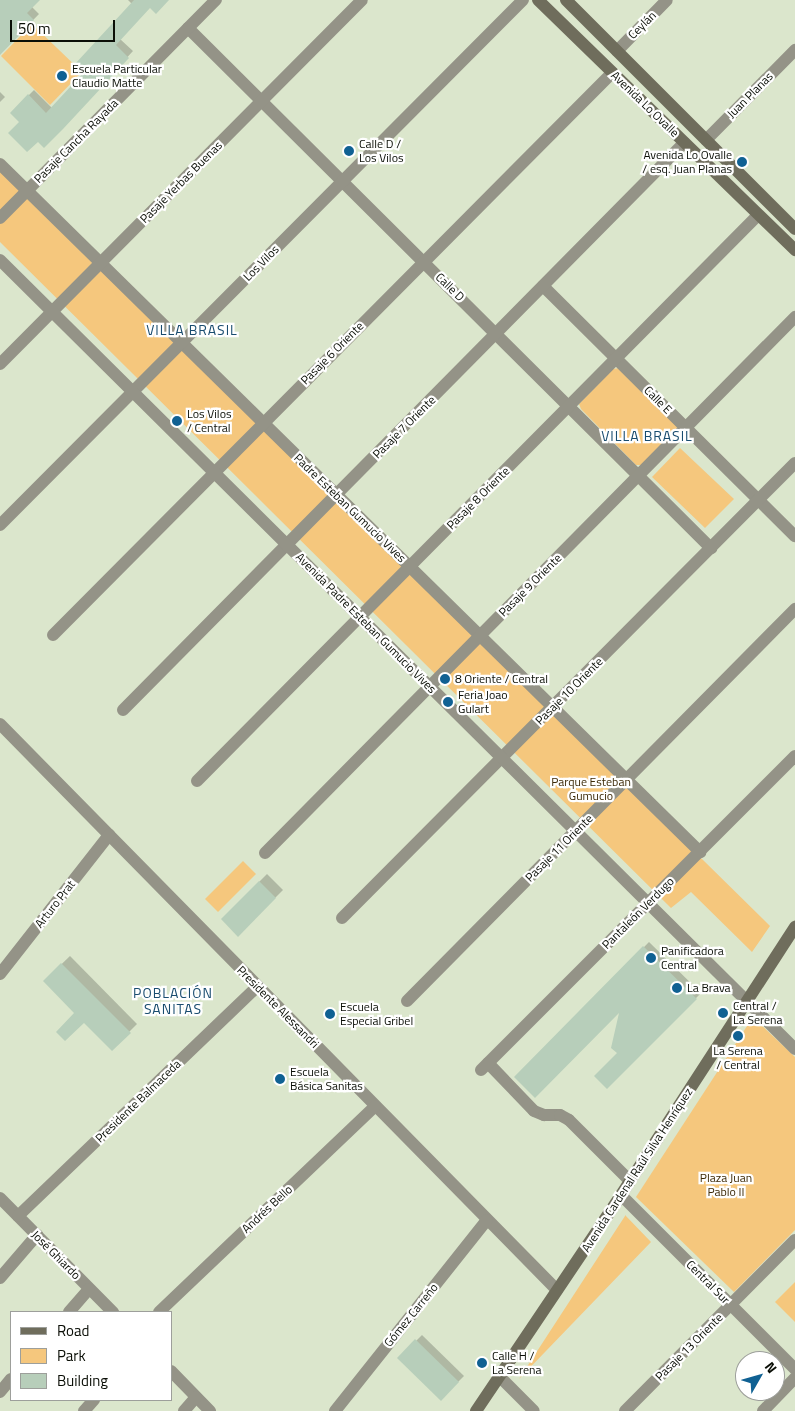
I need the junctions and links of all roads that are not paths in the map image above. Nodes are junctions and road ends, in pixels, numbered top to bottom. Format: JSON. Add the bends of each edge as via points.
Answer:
{"nodes":[{"id":1,"x":216,"y":0,"type":"edge"},
{"id":2,"x":362,"y":0,"type":"edge"},
{"id":3,"x":523,"y":0,"type":"edge"},
{"id":4,"x":538,"y":0,"type":"edge"},
{"id":5,"x":566,"y":0,"type":"edge"},
{"id":6,"x":667,"y":0,"type":"edge"},
{"id":7,"x":188,"y":28,"type":"junction"},
{"id":8,"x":795,"y":50,"type":"edge"},
{"id":9,"x":617,"y":51,"type":"junction"},
{"id":10,"x":612,"y":72,"type":"junction"},
{"id":11,"x":262,"y":100,"type":"junction"},
{"id":12,"x":706,"y":140,"type":"junction"},
{"id":13,"x":684,"y":143,"type":"junction"},
{"id":14,"x":0,"y":164,"type":"edge"},
{"id":15,"x":341,"y":182,"type":"junction"},
{"id":16,"x":27,"y":190,"type":"junction"},
{"id":17,"x":758,"y":215,"type":"junction"},
{"id":18,"x":0,"y":218,"type":"edge"},
{"id":19,"x":795,"y":229,"type":"edge"},
{"id":20,"x":795,"y":250,"type":"edge"},
{"id":21,"x":0,"y":260,"type":"edge"},
{"id":22,"x":424,"y":262,"type":"junction"},
{"id":23,"x":100,"y":263,"type":"junction"},
{"id":24,"x":543,"y":286,"type":"junction"},
{"id":25,"x":52,"y":312,"type":"junction"},
{"id":26,"x":795,"y":317,"type":"edge"},
{"id":27,"x":496,"y":333,"type":"junction"},
{"id":28,"x":181,"y":344,"type":"junction"},
{"id":29,"x":616,"y":359,"type":"junction"},
{"id":30,"x":0,"y":364,"type":"edge"},
{"id":31,"x":133,"y":392,"type":"junction"},
{"id":32,"x":569,"y":406,"type":"junction"},
{"id":33,"x":262,"y":423,"type":"junction"},
{"id":34,"x":686,"y":428,"type":"junction"},
{"id":35,"x":795,"y":463,"type":"edge"},
{"id":36,"x":214,"y":472,"type":"junction"},
{"id":37,"x":638,"y":475,"type":"junction"},
{"id":38,"x":336,"y":495,"type":"junction"},
{"id":39,"x":759,"y":500,"type":"junction"},
{"id":40,"x":0,"y":525,"type":"edge"},
{"id":41,"x":795,"y":536,"type":"edge"},
{"id":42,"x":287,"y":545,"type":"junction"},
{"id":43,"x":711,"y":548,"type":"junction"},
{"id":44,"x":409,"y":567,"type":"junction"},
{"id":45,"x":795,"y":609,"type":"edge"},
{"id":46,"x":360,"y":617,"type":"junction"},
{"id":47,"x":53,"y":635,"type":"dead end"},
{"id":48,"x":479,"y":635,"type":"junction"},
{"id":49,"x":429,"y":686,"type":"junction"},
{"id":50,"x":553,"y":707,"type":"junction"},
{"id":51,"x":123,"y":710,"type":"dead end"},
{"id":52,"x":0,"y":724,"type":"edge"},
{"id":53,"x":795,"y":756,"type":"edge"},
{"id":54,"x":502,"y":758,"type":"junction"},
{"id":55,"x":626,"y":779,"type":"junction"},
{"id":56,"x":197,"y":781,"type":"dead end"},
{"id":57,"x":575,"y":831,"type":"junction"},
{"id":58,"x":109,"y":835,"type":"junction"},
{"id":59,"x":700,"y":852,"type":"junction"},
{"id":60,"x":265,"y":853,"type":"dead end"},
{"id":61,"x":648,"y":904,"type":"junction"},
{"id":62,"x":342,"y":918,"type":"dead end"},
{"id":63,"x":795,"y":927,"type":"edge"},
{"id":64,"x":0,"y":974,"type":"edge"},
{"id":65,"x":258,"y":986,"type":"junction"},
{"id":66,"x":408,"y":1001,"type":"dead end"},
{"id":67,"x":747,"y":1001,"type":"junction"},
{"id":68,"x":795,"y":1049,"type":"edge"},
{"id":69,"x":375,"y":1106,"type":"junction"},
{"id":70,"x":630,"y":1181,"type":"junction"},
{"id":71,"x":621,"y":1195,"type":"junction"},
{"id":72,"x":0,"y":1198,"type":"edge"},
{"id":73,"x":18,"y":1216,"type":"junction"},
{"id":74,"x":488,"y":1220,"type":"junction"},
{"id":75,"x":37,"y":1235,"type":"junction"},
{"id":76,"x":795,"y":1240,"type":"edge"},
{"id":77,"x":0,"y":1278,"type":"edge"},
{"id":78,"x":90,"y":1288,"type":"junction"},
{"id":79,"x":557,"y":1290,"type":"junction"},
{"id":80,"x":731,"y":1304,"type":"junction"},
{"id":81,"x":70,"y":1311,"type":"edge"},
{"id":82,"x":112,"y":1311,"type":"edge"},
{"id":83,"x":160,"y":1311,"type":"edge"},
{"id":84,"x":795,"y":1369,"type":"edge"},
{"id":85,"x":172,"y":1373,"type":"edge"},
{"id":86,"x":499,"y":1376,"type":"junction"},
{"id":87,"x":795,"y":1378,"type":"edge"},
{"id":88,"x":10,"y":1380,"type":"edge"},
{"id":89,"x":0,"y":1392,"type":"edge"},
{"id":90,"x":196,"y":1397,"type":"junction"},
{"id":91,"x":93,"y":1401,"type":"edge"},
{"id":92,"x":84,"y":1411,"type":"edge"},
{"id":93,"x":184,"y":1411,"type":"edge"},
{"id":94,"x":210,"y":1411,"type":"edge"},
{"id":95,"x":335,"y":1411,"type":"edge"},
{"id":96,"x":476,"y":1411,"type":"edge"},
{"id":97,"x":534,"y":1411,"type":"edge"},
{"id":98,"x":625,"y":1411,"type":"edge"},
{"id":99,"x":762,"y":1411,"type":"edge"}],
"edges":[{"from":1,"to":7,"type":"street","name":"Pasaje Cancha Rayada"},
{"from":2,"to":11,"type":"street","name":"Pasaje Yerbas Buenas"},
{"from":3,"to":15,"type":"street","name":"Los Vilos"},
{"from":4,"to":10,"type":"main road","name":"Avenida Lo Ovalle"},
{"from":5,"to":9,"type":"main road","name":"Avenida Lo Ovalle"},
{"from":6,"to":9,"type":"street","name":"Ceylán"},
{"from":7,"to":11,"type":"street","name":"Calle D"},
{"from":7,"to":16,"type":"street","name":"Pasaje Cancha Rayada"},
{"from":8,"to":12,"type":"street","name":"Juan Planas"},
{"from":9,"to":12,"type":"main road","name":"Avenida Lo Ovalle"},
{"from":10,"to":13,"type":"main road","name":"Avenida Lo Ovalle"},
{"from":10,"to":22,"type":"street","name":"Pasaje 6 Oriente"},
{"from":11,"to":15,"type":"street","name":"Calle D","via":[[334,170]]},
{"from":11,"to":23,"type":"street","name":"Pasaje Yerbas Buenas"},
{"from":12,"to":19,"type":"main road","name":"Avenida Lo Ovalle"},
{"from":13,"to":17,"type":"main road","name":"Avenida Lo Ovalle"},
{"from":13,"to":24,"type":"street","name":"Pasaje 7 Oriente"},
{"from":14,"to":16,"type":"street","name":"Padre Esteban Gumucio Vives"},
{"from":15,"to":22,"type":"street","name":"Calle D"},
{"from":15,"to":28,"type":"street","name":"Los Vilos"},
{"from":16,"to":18,"type":"street","name":"Pasaje Cancha Rayada"},
{"from":16,"to":23,"type":"street","name":"Padre Esteban Gumucio Vives"},
{"from":17,"to":20,"type":"main road","name":"Avenida Lo Ovalle"},
{"from":17,"to":29,"type":"street","name":"Pasaje 8 Oriente"},
{"from":21,"to":25,"type":"street","name":"Avenida Padre Esteban Gumucio Vives"},
{"from":22,"to":27,"type":"street","name":"Calle D"},
{"from":22,"to":33,"type":"street","name":"Pasaje 6 Oriente"},
{"from":23,"to":25,"type":"street","name":"Pasaje Yerbas Buenas"},
{"from":23,"to":28,"type":"street","name":"Padre Esteban Gumucio Vives"},
{"from":24,"to":27,"type":"street","name":"Pasaje 7 Oriente"},
{"from":24,"to":29,"type":"street","name":"Calle E"},
{"from":25,"to":30,"type":"street","name":"Pasaje Yerbas Buenas"},
{"from":25,"to":31,"type":"street","name":"Avenida Padre Esteban Gumucio Vives"},
{"from":26,"to":34,"type":"street","name":"Pasaje 9 Oriente"},
{"from":27,"to":32,"type":"street","name":"Calle D"},
{"from":27,"to":38,"type":"street","name":"Pasaje 7 Oriente"},
{"from":28,"to":31,"type":"street","name":"Los Vilos"},
{"from":28,"to":33,"type":"street","name":"Padre Esteban Gumucio Vives"},
{"from":29,"to":32,"type":"street","name":"Pasaje 8 Oriente"},
{"from":29,"to":34,"type":"street","name":"Calle E"},
{"from":31,"to":36,"type":"street","name":"Avenida Padre Esteban Gumucio Vives"},
{"from":31,"to":40,"type":"street","name":"Los Vilos"},
{"from":32,"to":37,"type":"street","name":"Calle D"},
{"from":32,"to":44,"type":"street","name":"Pasaje 8 Oriente"},
{"from":33,"to":36,"type":"street","name":"Pasaje 6 Oriente"},
{"from":33,"to":38,"type":"street","name":"Padre Esteban Gumucio Vives"},
{"from":34,"to":37,"type":"street","name":"Pasaje 9 Oriente"},
{"from":34,"to":39,"type":"street","name":"Calle E"},
{"from":35,"to":39,"type":"street","name":"Pasaje 10 Oriente"},
{"from":36,"to":42,"type":"street","name":"Avenida Padre Esteban Gumucio Vives"},
{"from":36,"to":47,"type":"street","name":"Pasaje 6 Oriente"},
{"from":37,"to":43,"type":"street","name":"Calle D"},
{"from":37,"to":48,"type":"street","name":"Pasaje 9 Oriente"},
{"from":38,"to":42,"type":"street","name":"Pasaje 7 Oriente"},
{"from":38,"to":44,"type":"street","name":"Padre Esteban Gumucio Vives"},
{"from":39,"to":41,"type":"street","name":"Calle E"},
{"from":39,"to":43,"type":"street","name":"Pasaje 10 Oriente"},
{"from":42,"to":46,"type":"street","name":"Avenida Padre Esteban Gumucio Vives"},
{"from":42,"to":51,"type":"street","name":"Pasaje 7 Oriente"},
{"from":43,"to":50,"type":"street","name":"Pasaje 10 Oriente"},
{"from":44,"to":46,"type":"street","name":"Pasaje 8 Oriente"},
{"from":44,"to":48,"type":"street","name":"Padre Esteban Gumucio Vives"},
{"from":45,"to":55,"type":"street","name":"Pasaje 11 Oriente"},
{"from":46,"to":49,"type":"street","name":"Avenida Padre Esteban Gumucio Vives"},
{"from":46,"to":56,"type":"street","name":"Pasaje 8 Oriente"},
{"from":48,"to":49,"type":"street","name":"Pasaje 9 Oriente"},
{"from":48,"to":50,"type":"street","name":"Padre Esteban Gumucio Vives"},
{"from":49,"to":54,"type":"street","name":"Avenida Padre Esteban Gumucio Vives"},
{"from":49,"to":60,"type":"street","name":"Pasaje 9 Oriente"},
{"from":50,"to":54,"type":"street","name":"Pasaje 10 Oriente"},
{"from":50,"to":55,"type":"street","name":"Padre Esteban Gumucio Vives"},
{"from":52,"to":58,"type":"street","name":"Presidente Alessandri"},
{"from":53,"to":59,"type":"street","name":"Pantaleón Verdugo"},
{"from":54,"to":57,"type":"street","name":"Avenida Padre Esteban Gumucio Vives"},
{"from":54,"to":62,"type":"street","name":"Pasaje 10 Oriente"},
{"from":55,"to":57,"type":"street","name":"Pasaje 11 Oriente"},
{"from":55,"to":59,"type":"street","name":"Padre Esteban Gumucio Vives"},
{"from":57,"to":61,"type":"street","name":"Avenida Padre Esteban Gumucio Vives"},
{"from":57,"to":66,"type":"street","name":"Pasaje 11 Oriente"},
{"from":58,"to":64,"type":"street","name":"Arturo Prat"},
{"from":58,"to":65,"type":"street","name":"Presidente Alessandri"},
{"from":59,"to":61,"type":"street","name":"Pantaleón Verdugo"},
{"from":61,"to":67,"type":"street","name":"Avenida Padre Esteban Gumucio Vives"},
{"from":61,"to":70,"type":"street","name":"Pantaleón Verdugo","via":[[484,1067],[534,1111],[560,1115],[569,1120]]},
{"from":63,"to":67,"type":"main road","name":"Avenida Cardenal Raúl Silva Henríquez"},
{"from":65,"to":69,"type":"street","name":"Presidente Alessandri"},
{"from":65,"to":73,"type":"street","name":"Presidente Balmaceda"},
{"from":67,"to":68,"type":"street","name":"Avenida Padre Esteban Gumucio Vives"},
{"from":67,"to":70,"type":"main road","name":"Avenida Cardenal Raúl Silva Henríquez"},
{"from":69,"to":74,"type":"street","name":"Presidente Alessandri"},
{"from":69,"to":83,"type":"street","name":"Andrés Bello"},
{"from":70,"to":71,"type":"main road","name":"Avenida Cardenal Raúl Silva Henríquez"},
{"from":71,"to":79,"type":"main road","name":"Avenida Cardenal Raúl Silva Henríquez"},
{"from":71,"to":80,"type":"street","name":"Central Sur"},
{"from":72,"to":73,"type":"street","name":"José Ghiardo"},
{"from":73,"to":75,"type":"street","name":"José Ghiardo"},
{"from":74,"to":79,"type":"street","name":"Presidente Alessandri"},
{"from":74,"to":95,"type":"street","name":"Gómez Carreño"},
{"from":75,"to":77,"type":"street"},
{"from":75,"to":78,"type":"street","name":"José Ghiardo"},
{"from":76,"to":80,"type":"street","name":"Pasaje 13 Oriente"},
{"from":78,"to":81,"type":"street"},
{"from":78,"to":82,"type":"street","name":"José Ghiardo"},
{"from":79,"to":86,"type":"main road","name":"Avenida Cardenal Raúl Silva Henríquez"},
{"from":80,"to":84,"type":"street","name":"Central Sur"},
{"from":80,"to":98,"type":"street","name":"Pasaje 13 Oriente"},
{"from":85,"to":90,"type":"street"},
{"from":86,"to":96,"type":"main road","name":"Avenida Cardenal Raúl Silva Henríquez"},
{"from":86,"to":97,"type":"street"},
{"from":87,"to":99,"type":"street"},
{"from":88,"to":89,"type":"street"},
{"from":90,"to":93,"type":"street"},
{"from":90,"to":94,"type":"street"},
{"from":91,"to":92,"type":"street"}]}
